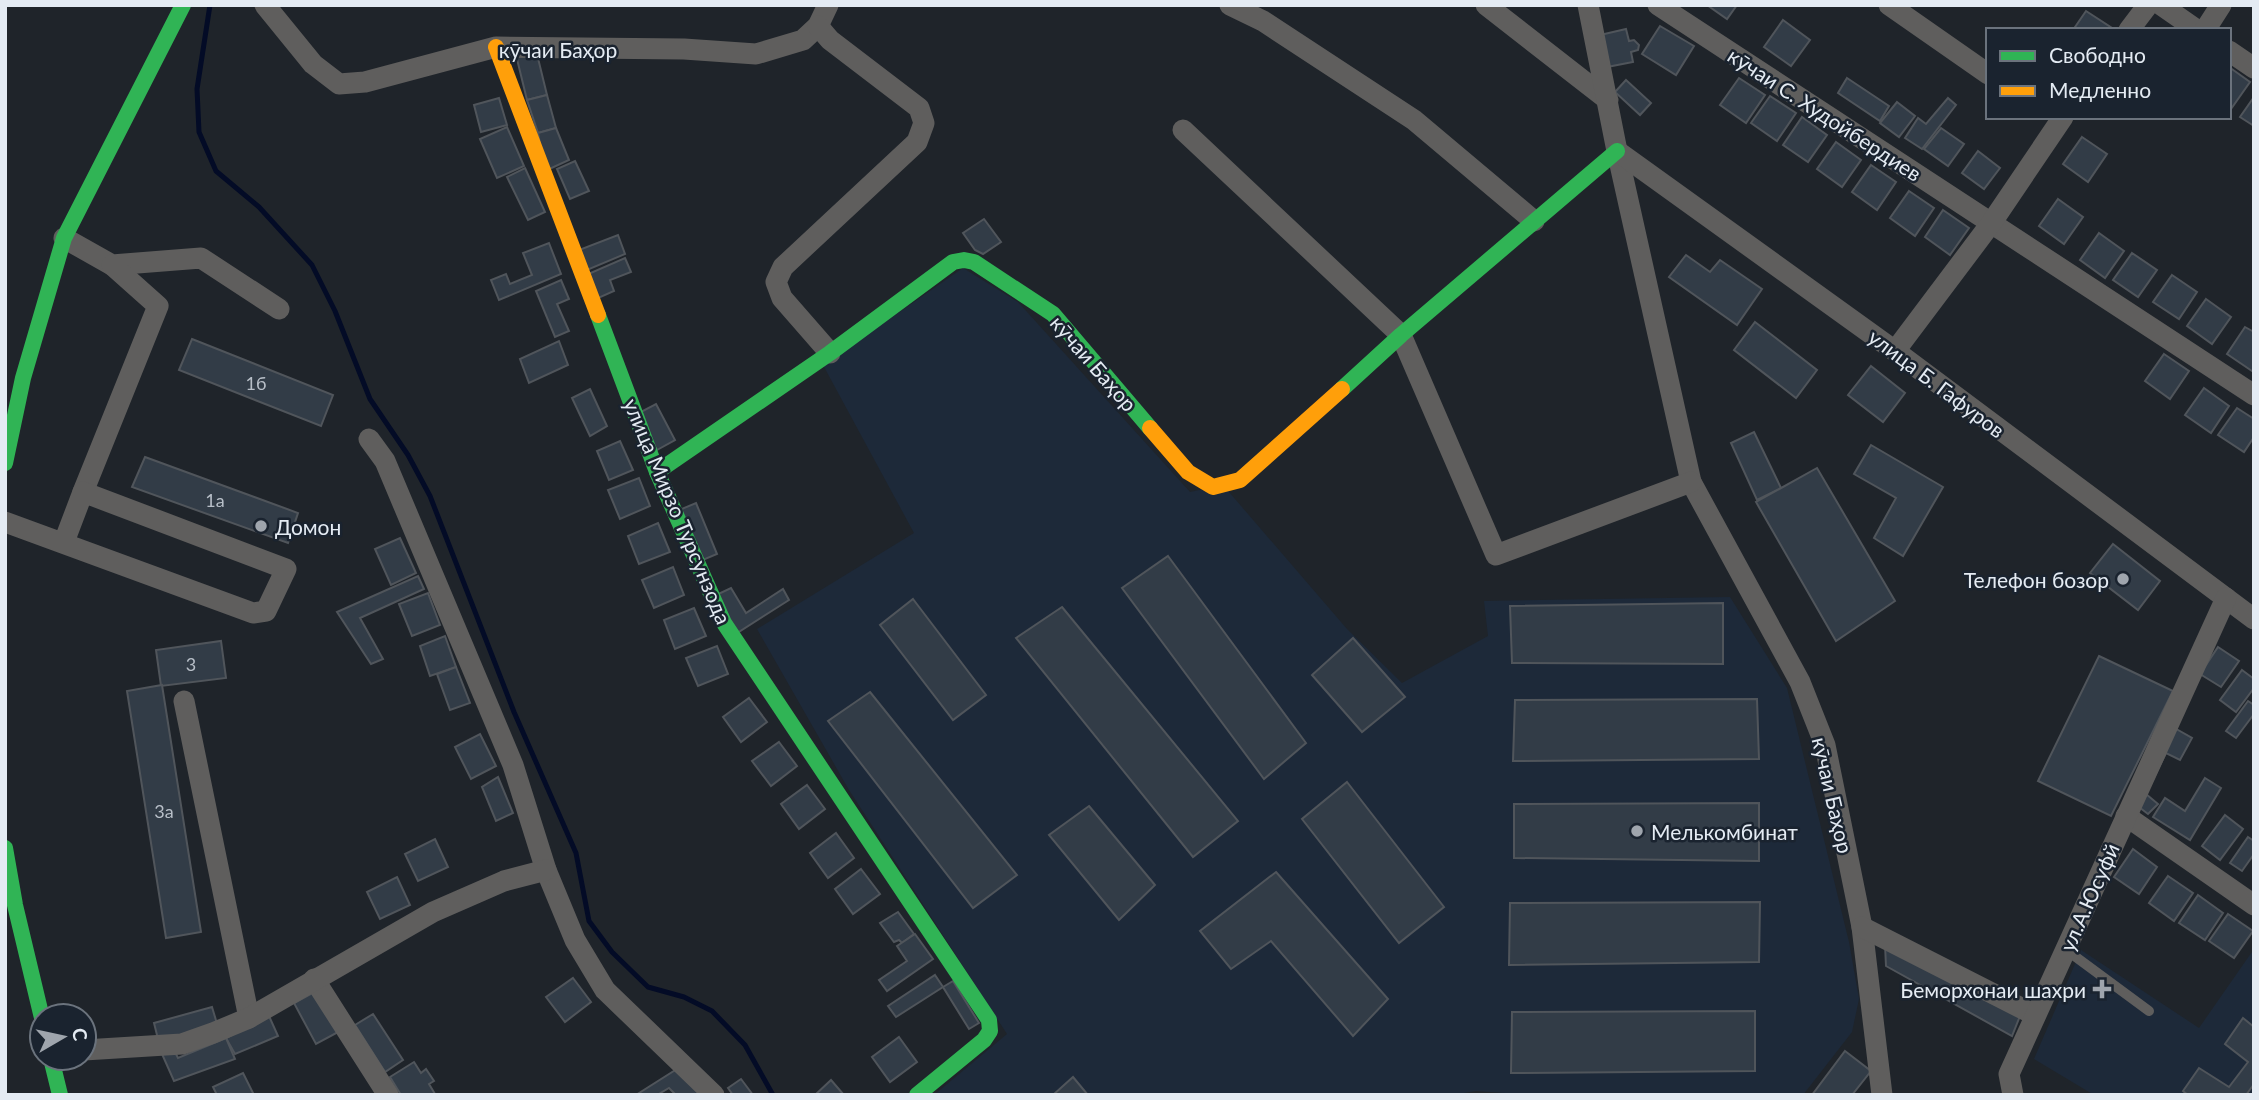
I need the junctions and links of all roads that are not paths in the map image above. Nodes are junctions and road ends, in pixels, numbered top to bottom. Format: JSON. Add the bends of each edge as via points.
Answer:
{"nodes":[{"id":1,"x":183,"y":5,"type":"edge"},
{"id":2,"x":265,"y":5,"type":"edge"},
{"id":3,"x":828,"y":5,"type":"edge"},
{"id":4,"x":1230,"y":5,"type":"edge"},
{"id":5,"x":1486,"y":5,"type":"edge"},
{"id":6,"x":1588,"y":5,"type":"edge"},
{"id":7,"x":1658,"y":5,"type":"edge"},
{"id":8,"x":1889,"y":5,"type":"edge"},
{"id":9,"x":2148,"y":5,"type":"edge"},
{"id":10,"x":2161,"y":5,"type":"edge"},
{"id":11,"x":2221,"y":5,"type":"edge"},
{"id":12,"x":818,"y":26,"type":"junction"},
{"id":13,"x":2131,"y":28,"type":"edge"},
{"id":14,"x":2194,"y":28,"type":"edge"},
{"id":15,"x":2205,"y":28,"type":"edge"},
{"id":16,"x":496,"y":47,"type":"junction"},
{"id":17,"x":2231,"y":52,"type":"edge"},
{"id":18,"x":2254,"y":68,"type":"edge"},
{"id":19,"x":1986,"y":73,"type":"edge"},
{"id":20,"x":1608,"y":100,"type":"junction"},
{"id":21,"x":2058,"y":119,"type":"edge"},
{"id":22,"x":1183,"y":130,"type":"dead end"},
{"id":23,"x":1618,"y":151,"type":"junction"},
{"id":24,"x":1534,"y":221,"type":"junction"},
{"id":25,"x":1992,"y":222,"type":"junction"},
{"id":26,"x":64,"y":238,"type":"junction"},
{"id":27,"x":112,"y":265,"type":"junction"},
{"id":28,"x":279,"y":309,"type":"dead end"},
{"id":29,"x":1401,"y":335,"type":"junction"},
{"id":30,"x":1895,"y":351,"type":"junction"},
{"id":31,"x":830,"y":353,"type":"junction"},
{"id":32,"x":2254,"y":395,"type":"edge"},
{"id":33,"x":369,"y":439,"type":"dead end"},
{"id":34,"x":5,"y":463,"type":"edge"},
{"id":35,"x":657,"y":472,"type":"junction"},
{"id":36,"x":1690,"y":482,"type":"junction"},
{"id":37,"x":83,"y":492,"type":"junction"},
{"id":38,"x":5,"y":522,"type":"edge"},
{"id":39,"x":64,"y":542,"type":"junction"},
{"id":40,"x":2226,"y":598,"type":"junction"},
{"id":41,"x":2254,"y":619,"type":"edge"},
{"id":42,"x":184,"y":701,"type":"dead end"},
{"id":43,"x":2126,"y":816,"type":"junction"},
{"id":44,"x":5,"y":848,"type":"edge"},
{"id":45,"x":546,"y":870,"type":"junction"},
{"id":46,"x":2254,"y":905,"type":"edge"},
{"id":47,"x":1862,"y":927,"type":"junction"},
{"id":48,"x":2065,"y":949,"type":"junction"},
{"id":49,"x":314,"y":979,"type":"junction"},
{"id":50,"x":38,"y":1002,"type":"edge"},
{"id":51,"x":2149,"y":1011,"type":"dead end"},
{"id":52,"x":2035,"y":1015,"type":"junction"},
{"id":53,"x":249,"y":1018,"type":"junction"},
{"id":54,"x":98,"y":1049,"type":"edge"},
{"id":55,"x":54,"y":1072,"type":"edge"},
{"id":56,"x":60,"y":1095,"type":"edge"},
{"id":57,"x":388,"y":1095,"type":"edge"},
{"id":58,"x":714,"y":1095,"type":"edge"},
{"id":59,"x":917,"y":1095,"type":"edge"},
{"id":60,"x":1882,"y":1095,"type":"edge"},
{"id":61,"x":2013,"y":1095,"type":"edge"}],
"edges":[{"from":1,"to":26,"type":"street"},
{"from":2,"to":16,"type":"street","name":"кӯчаи Баҳор","via":[[313,64],[339,84],[365,82]]},
{"from":3,"to":12,"type":"street"},
{"from":4,"to":24,"type":"street","via":[[1263,21],[1414,120]]},
{"from":5,"to":20,"type":"street"},
{"from":6,"to":20,"type":"street","name":"кӯчаи Баҳор"},
{"from":7,"to":25,"type":"street","name":"кӯчаи С. Худойбердиев"},
{"from":8,"to":19,"type":"street"},
{"from":9,"to":13,"type":"street"},
{"from":10,"to":14,"type":"street"},
{"from":11,"to":15,"type":"street"},
{"from":12,"to":16,"type":"street","name":"кӯчаи Баҳор","via":[[803,40],[756,54]]},
{"from":12,"to":31,"type":"street","via":[[919,108],[925,123],[917,142],[783,267],[776,282],[782,298]]},
{"from":16,"to":35,"type":"street","name":"улица Мирзо Турсунзода"},
{"from":17,"to":18,"type":"street"},
{"from":20,"to":23,"type":"street","name":"кӯчаи Баҳор"},
{"from":21,"to":25,"type":"street"},
{"from":22,"to":29,"type":"street"},
{"from":23,"to":24,"type":"street","name":"кӯчаи Баҳор"},
{"from":23,"to":30,"type":"street","name":"улица Б. Гафуров"},
{"from":23,"to":36,"type":"street","name":"кӯчаи Баҳор"},
{"from":24,"to":29,"type":"street","name":"кӯчаи Баҳор"},
{"from":25,"to":30,"type":"street"},
{"from":25,"to":32,"type":"street","name":"кӯчаи С. Худойбердиев"},
{"from":26,"to":27,"type":"street"},
{"from":26,"to":34,"type":"street","via":[[23,378]]},
{"from":27,"to":28,"type":"street","via":[[201,258]]},
{"from":27,"to":37,"type":"street","via":[[158,306]]},
{"from":29,"to":31,"type":"street","name":"кӯчаи Баҳор","via":[[1240,480],[1213,486],[1188,472],[1053,314],[974,262],[953,262]]},
{"from":29,"to":36,"type":"street","via":[[1496,555]]},
{"from":30,"to":40,"type":"street","name":"улица Б. Гафуров"},
{"from":31,"to":35,"type":"street","name":"кӯчаи Баҳор"},
{"from":33,"to":45,"type":"street","via":[[385,461],[513,765]]},
{"from":35,"to":59,"type":"street","name":"улица Мирзо Турсунзода","via":[[724,623],[989,1020],[990,1031],[984,1040]]},
{"from":36,"to":47,"type":"street","name":"кӯчаи Баҳор","via":[[1800,682],[1825,745]]},
{"from":37,"to":39,"type":"street"},
{"from":37,"to":39,"type":"street","via":[[286,569],[266,611],[253,613]]},
{"from":38,"to":39,"type":"street"},
{"from":40,"to":41,"type":"street","name":"улица Б. Гафуров"},
{"from":40,"to":43,"type":"street","name":"ул.А.Юсуфй"},
{"from":42,"to":53,"type":"street"},
{"from":43,"to":46,"type":"street","name":"ул.А.Юсуфй"},
{"from":43,"to":48,"type":"street","name":"ул.А.Юсуфй"},
{"from":44,"to":50,"type":"street"},
{"from":45,"to":49,"type":"street","via":[[504,881],[433,912]]},
{"from":45,"to":58,"type":"street","via":[[575,940],[605,990]]},
{"from":47,"to":52,"type":"street"},
{"from":47,"to":60,"type":"street","name":"кӯчаи Баҳор"},
{"from":48,"to":51,"type":"lane"},
{"from":48,"to":52,"type":"street","name":"ул.А.Юсуфй"},
{"from":49,"to":53,"type":"street"},
{"from":49,"to":57,"type":"street"},
{"from":52,"to":61,"type":"street","name":"ул.А.Юсуфй","via":[[2009,1074]]},
{"from":53,"to":54,"type":"street","via":[[182,1044]]},
{"from":55,"to":56,"type":"street"}]}
